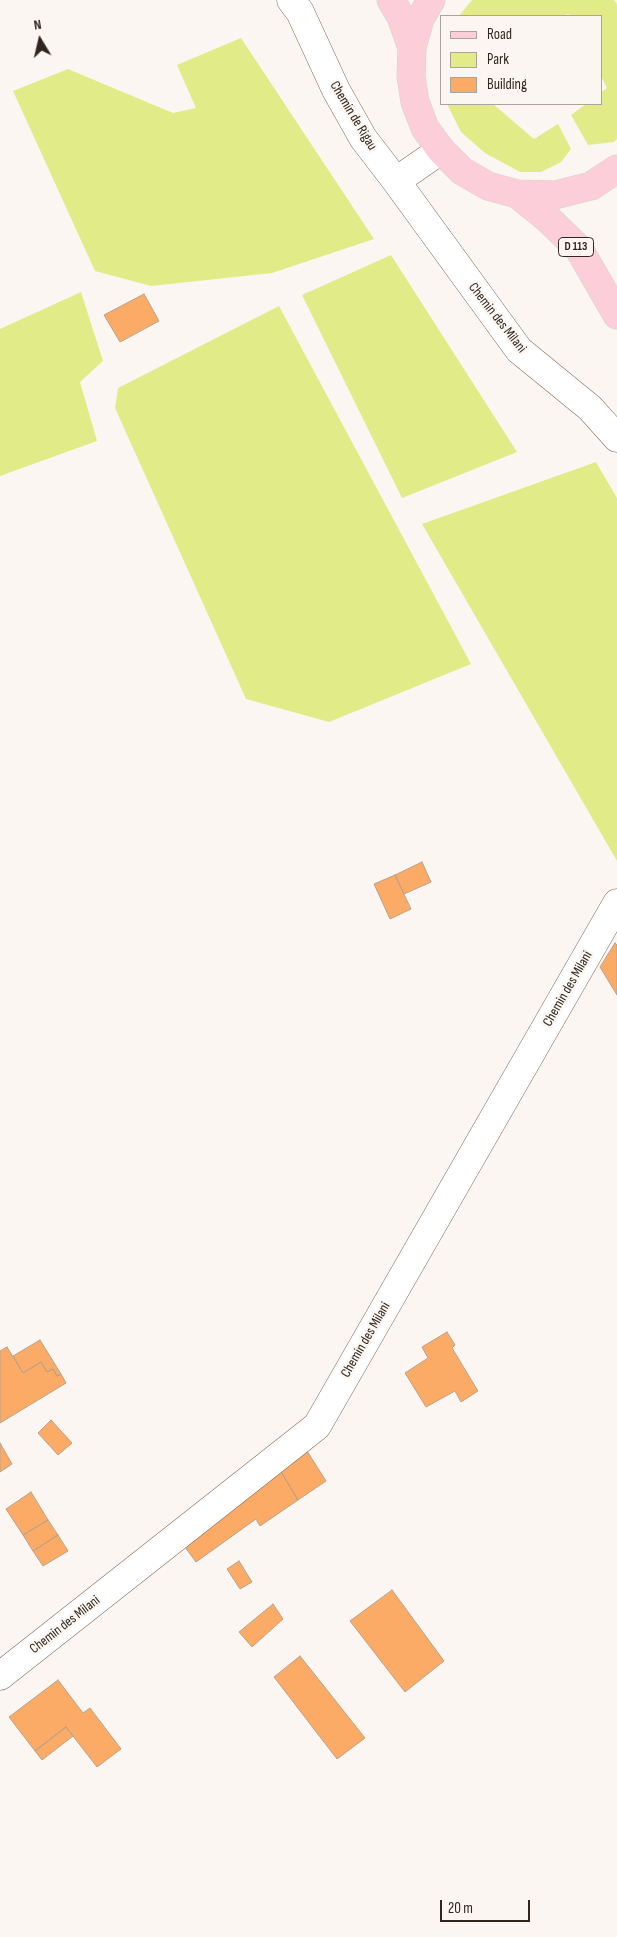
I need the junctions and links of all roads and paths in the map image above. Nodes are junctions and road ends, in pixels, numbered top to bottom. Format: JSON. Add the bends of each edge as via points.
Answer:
{"nodes":[{"id":1,"x":291,"y":0,"type":"edge"},
{"id":2,"x":391,"y":0,"type":"edge"},
{"id":3,"x":431,"y":0,"type":"edge"},
{"id":4,"x":412,"y":48,"type":"junction"},
{"id":5,"x":440,"y":150,"type":"junction"},
{"id":6,"x":617,"y":169,"type":"edge"},
{"id":7,"x":396,"y":181,"type":"junction"},
{"id":8,"x":517,"y":194,"type":"junction"},
{"id":9,"x":617,"y":315,"type":"edge"},
{"id":10,"x":617,"y":438,"type":"edge"},
{"id":11,"x":617,"y":903,"type":"edge"},
{"id":12,"x":0,"y":1676,"type":"edge"}],
"edges":[{"from":1,"to":7,"type":"street","name":"Chemin de Rigau","via":[[363,138]]},
{"from":2,"to":4,"type":"main road"},
{"from":3,"to":4,"type":"main road","via":[[420,19]]},
{"from":4,"to":5,"type":"main road","via":[[411,76],[415,102],[425,128]]},
{"from":5,"to":7,"type":"street"},
{"from":5,"to":8,"type":"main road","via":[[462,171],[488,186]]},
{"from":6,"to":8,"type":"main road","via":[[591,186],[555,195]]},
{"from":7,"to":10,"type":"street","name":"Chemin des Milani","via":[[519,350],[590,408]]},
{"from":8,"to":9,"type":"main road","number":"D 113","via":[[578,249]]},
{"from":11,"to":12,"type":"street","name":"Chemin des Milani","via":[[317,1426]]}]}
